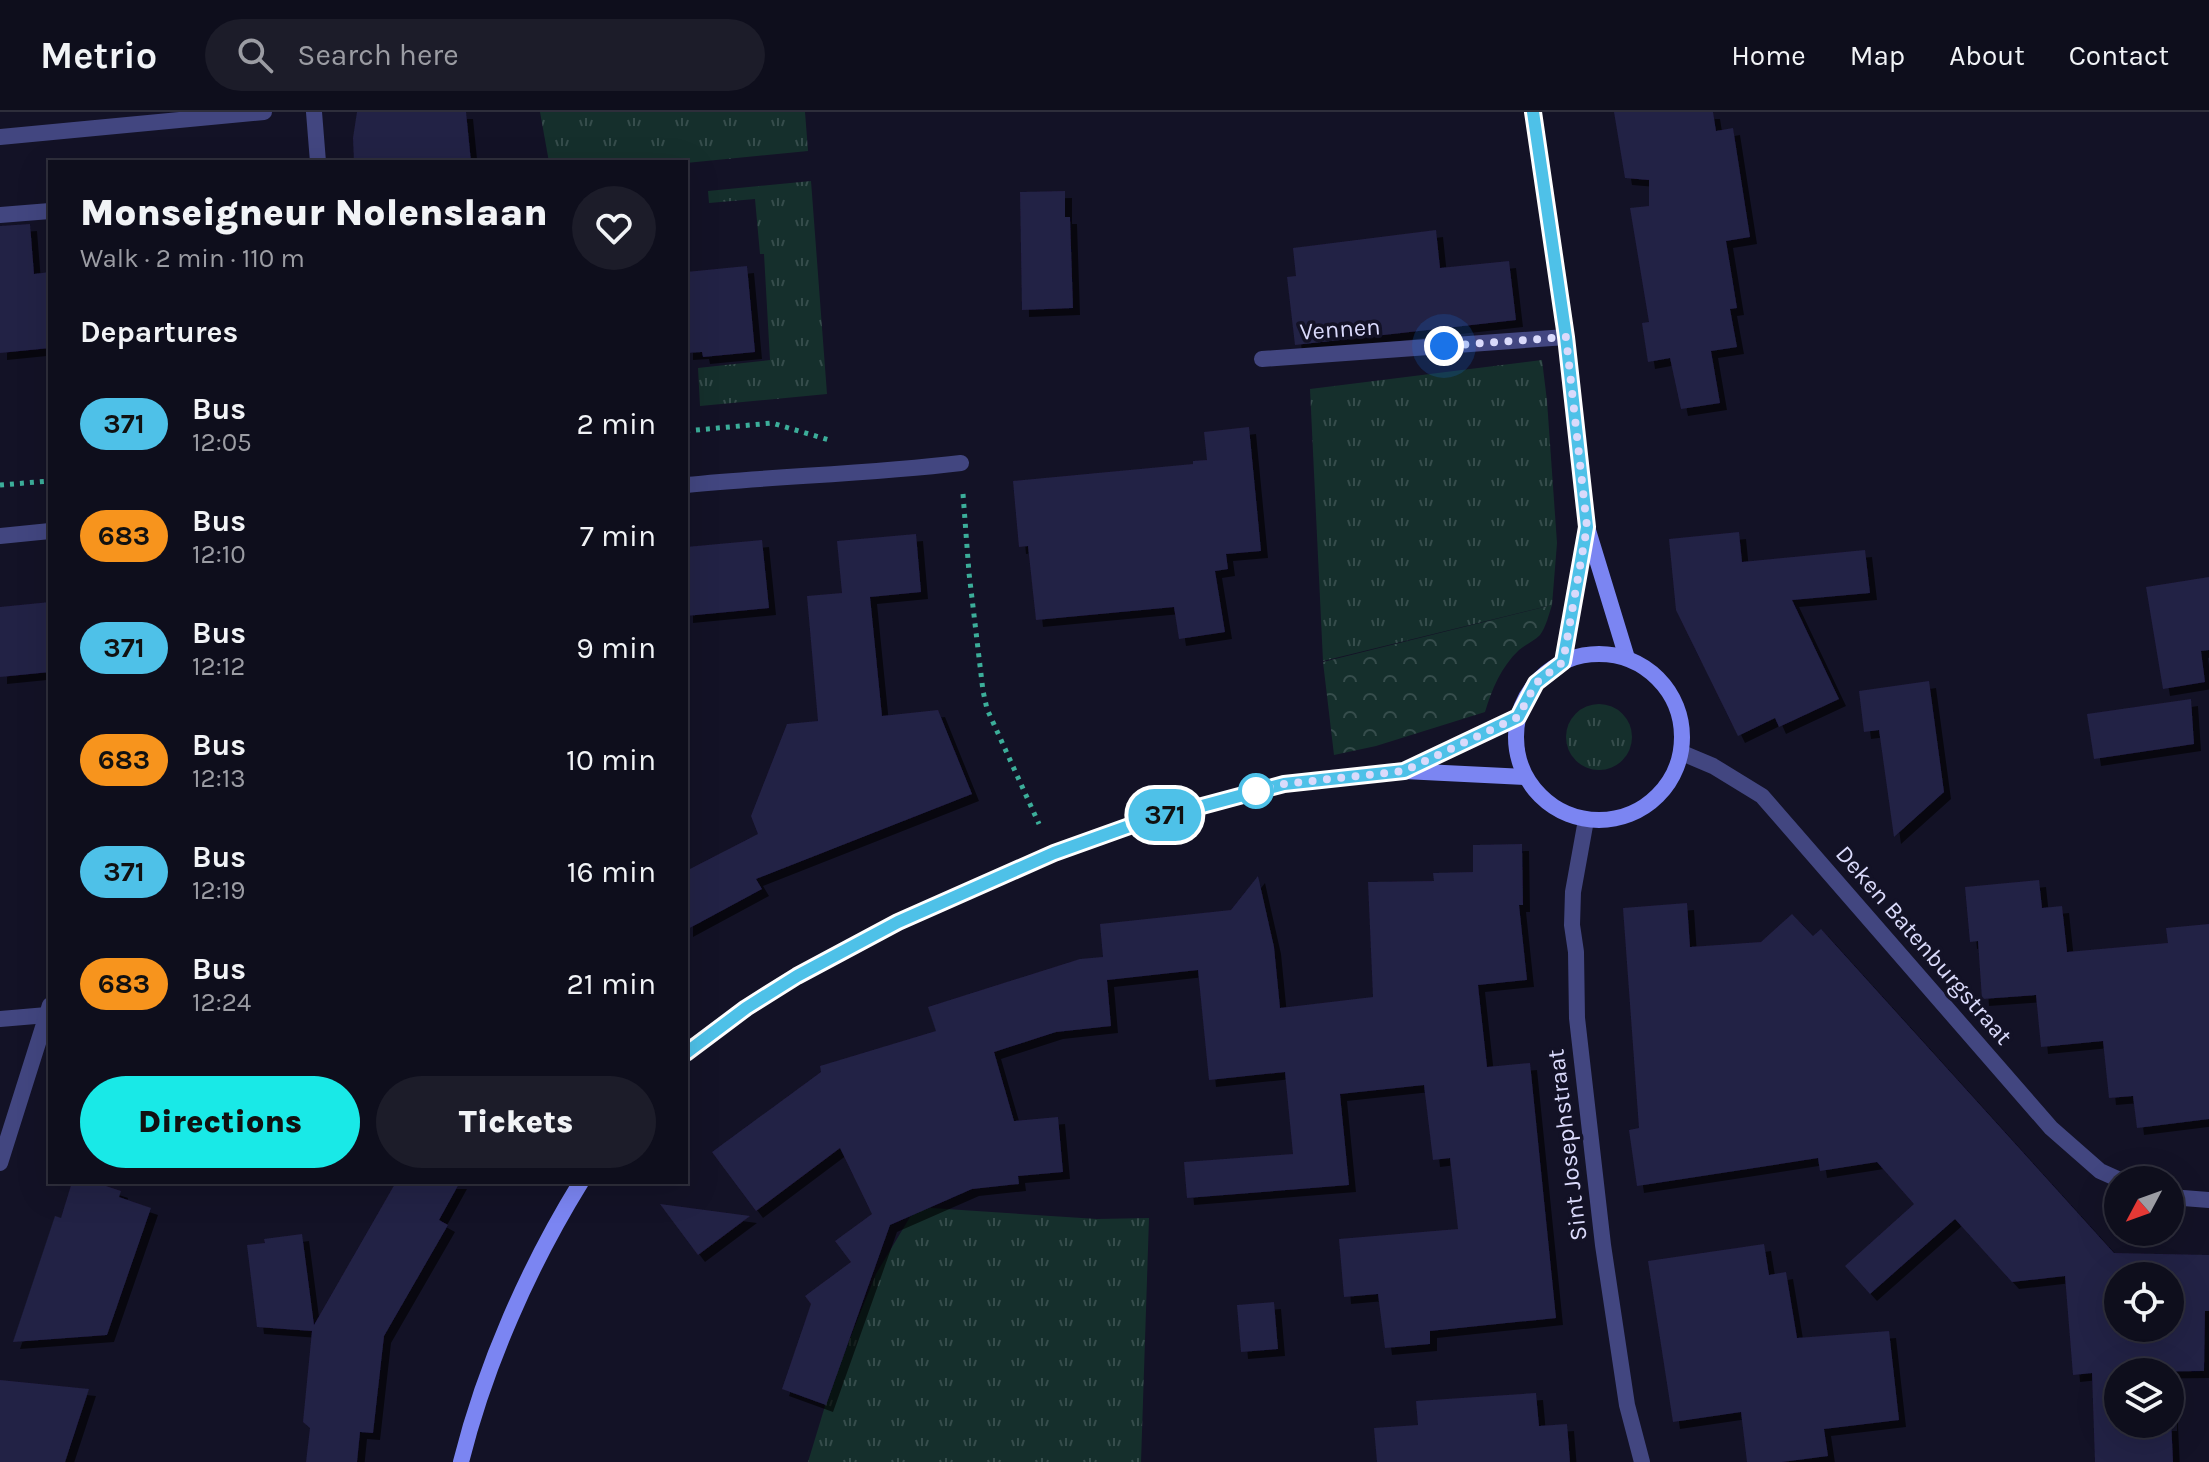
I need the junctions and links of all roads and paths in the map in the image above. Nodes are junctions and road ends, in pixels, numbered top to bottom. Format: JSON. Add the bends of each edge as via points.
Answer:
{"nodes":[{"id":1,"x":264,"y":112,"type":"edge"},
{"id":2,"x":314,"y":112,"type":"edge"},
{"id":3,"x":1533,"y":112,"type":"edge"},
{"id":4,"x":0,"y":137,"type":"edge"},
{"id":5,"x":318,"y":160,"type":"edge"},
{"id":6,"x":48,"y":211,"type":"edge"},
{"id":7,"x":0,"y":215,"type":"edge"},
{"id":8,"x":1566,"y":337,"type":"junction"},
{"id":9,"x":1262,"y":359,"type":"dead end"},
{"id":10,"x":688,"y":431,"type":"edge"},
{"id":11,"x":830,"y":441,"type":"dead end"},
{"id":12,"x":961,"y":463,"type":"joint"},
{"id":13,"x":48,"y":481,"type":"edge"},
{"id":14,"x":0,"y":485,"type":"edge"},
{"id":15,"x":688,"y":485,"type":"edge"},
{"id":16,"x":1587,"y":527,"type":"junction"},
{"id":17,"x":48,"y":531,"type":"edge"},
{"id":18,"x":0,"y":536,"type":"edge"},
{"id":19,"x":1627,"y":658,"type":"junction"},
{"id":20,"x":1563,"y":662,"type":"junction"},
{"id":21,"x":1518,"y":717,"type":"junction"},
{"id":22,"x":1682,"y":753,"type":"junction"},
{"id":23,"x":1404,"y":771,"type":"junction"},
{"id":24,"x":1525,"y":777,"type":"junction"},
{"id":25,"x":1586,"y":820,"type":"junction"},
{"id":26,"x":1054,"y":853,"type":"junction"},
{"id":27,"x":48,"y":1010,"type":"edge"},
{"id":28,"x":0,"y":1019,"type":"edge"},
{"id":29,"x":688,"y":1052,"type":"edge"},
{"id":30,"x":0,"y":1163,"type":"edge"},
{"id":31,"x":2104,"y":1173,"type":"edge"},
{"id":32,"x":580,"y":1184,"type":"edge"},
{"id":33,"x":2184,"y":1198,"type":"edge"},
{"id":34,"x":2209,"y":1200,"type":"edge"},
{"id":35,"x":461,"y":1462,"type":"edge"},
{"id":36,"x":1642,"y":1462,"type":"edge"}],
"edges":[{"from":1,"to":4,"type":"street"},
{"from":2,"to":5,"type":"street"},
{"from":3,"to":8,"type":"street"},
{"from":6,"to":7,"type":"street"},
{"from":8,"to":9,"type":"street","name":"Vennen"},
{"from":8,"to":16,"type":"street"},
{"from":10,"to":11,"type":"path","via":[[772,423]]},
{"from":12,"to":15,"type":"street"},
{"from":12,"to":26,"type":"path","via":[[987,709]]},
{"from":13,"to":14,"type":"path"},
{"from":16,"to":19,"type":"street"},
{"from":16,"to":20,"type":"street"},
{"from":17,"to":18,"type":"street"},
{"from":19,"to":20,"type":"street","via":[[1594,654]]},
{"from":19,"to":22,"type":"street","via":[[1669,691],[1682,722]]},
{"from":20,"to":21,"type":"street","via":[[1536,683]]},
{"from":21,"to":23,"type":"street"},
{"from":21,"to":24,"type":"street","via":[[1518,756]]},
{"from":22,"to":25,"type":"street","via":[[1671,781],[1650,804],[1613,820]]},
{"from":22,"to":31,"type":"street","name":"Deken Batenburgstraat","via":[[1762,796],[2051,1128]]},
{"from":23,"to":24,"type":"street"},
{"from":23,"to":26,"type":"street","via":[[1284,784],[1135,824]]},
{"from":24,"to":25,"type":"street","via":[[1546,802]]},
{"from":25,"to":36,"type":"street","name":"Sint Josephstraat","via":[[1573,892],[1577,1018],[1603,1245],[1627,1405]]},
{"from":26,"to":29,"type":"street","via":[[898,922],[797,976]]},
{"from":27,"to":28,"type":"street"},
{"from":27,"to":30,"type":"street"},
{"from":32,"to":35,"type":"street","via":[[524,1288]]},
{"from":33,"to":34,"type":"street"}]}
